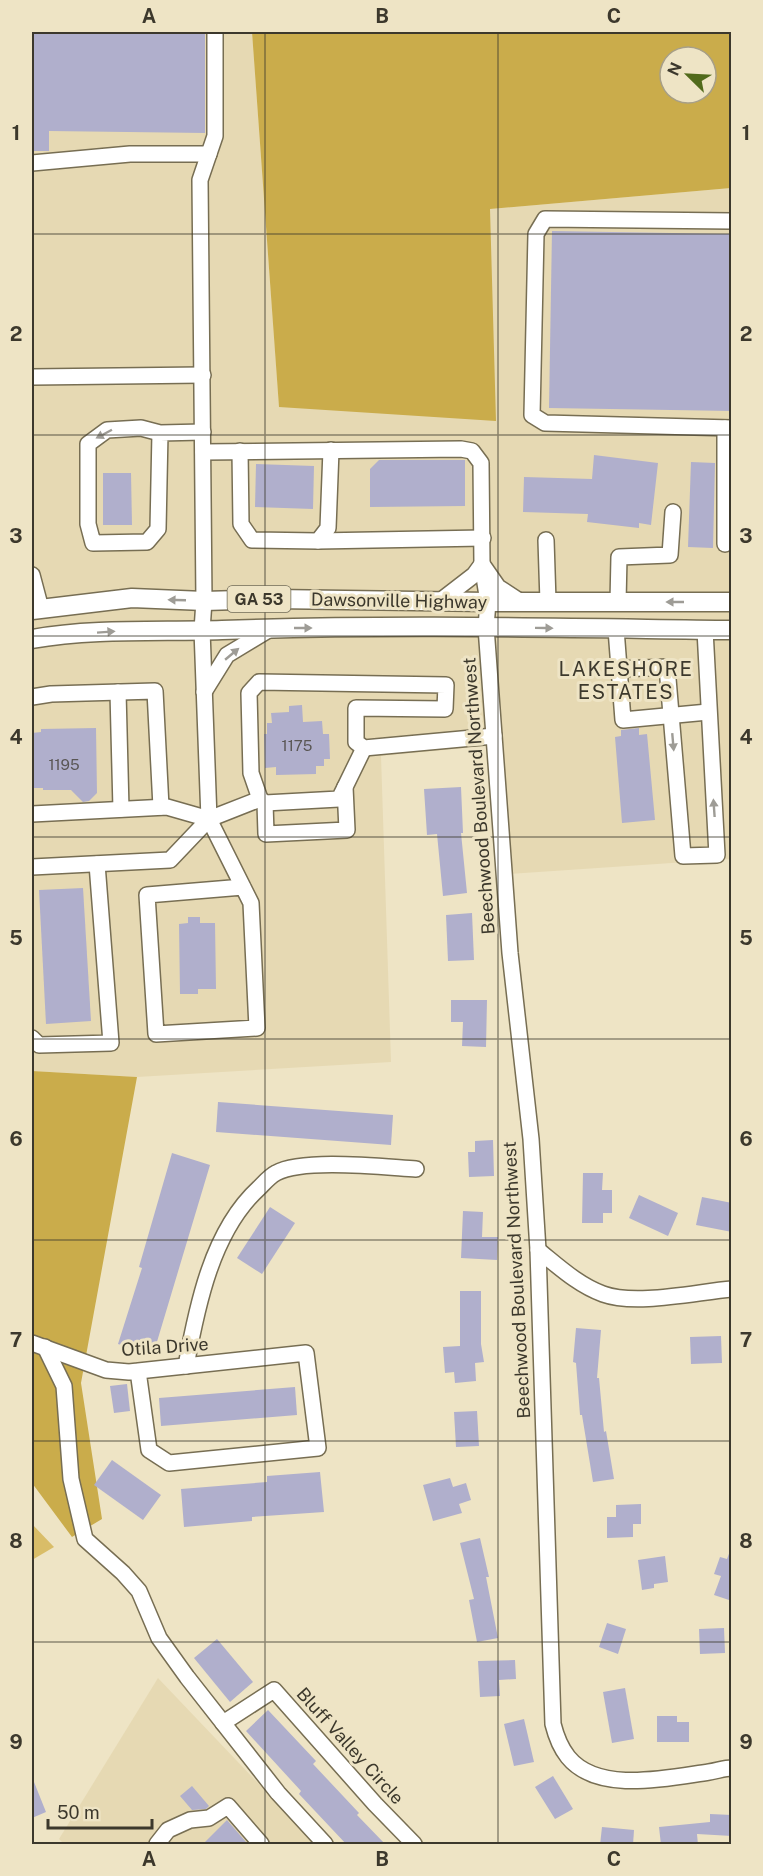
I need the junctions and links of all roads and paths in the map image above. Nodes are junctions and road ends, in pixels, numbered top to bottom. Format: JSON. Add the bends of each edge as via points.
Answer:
{"nodes":[{"id":1,"x":215,"y":32,"type":"edge"},
{"id":2,"x":209,"y":154,"type":"junction"},
{"id":3,"x":32,"y":163,"type":"edge"},
{"id":4,"x":732,"y":221,"type":"edge"},
{"id":5,"x":203,"y":375,"type":"junction"},
{"id":6,"x":32,"y":376,"type":"edge"},
{"id":7,"x":728,"y":428,"type":"edge"},
{"id":8,"x":203,"y":432,"type":"junction"},
{"id":9,"x":160,"y":433,"type":"junction"},
{"id":10,"x":331,"y":450,"type":"junction"},
{"id":11,"x":240,"y":451,"type":"junction"},
{"id":12,"x":203,"y":452,"type":"junction"},
{"id":13,"x":673,"y":512,"type":"dead end"},
{"id":14,"x":483,"y":538,"type":"junction"},
{"id":15,"x":546,"y":540,"type":"dead end"},
{"id":16,"x":318,"y":541,"type":"junction"},
{"id":17,"x":725,"y":544,"type":"dead end"},
{"id":18,"x":482,"y":564,"type":"junction"},
{"id":19,"x":32,"y":578,"type":"edge"},
{"id":20,"x":204,"y":601,"type":"junction"},
{"id":21,"x":438,"y":602,"type":"junction"},
{"id":22,"x":488,"y":602,"type":"junction"},
{"id":23,"x":521,"y":602,"type":"junction"},
{"id":24,"x":548,"y":602,"type":"junction"},
{"id":25,"x":618,"y":602,"type":"junction"},
{"id":26,"x":732,"y":602,"type":"edge"},
{"id":27,"x":36,"y":610,"type":"edge"},
{"id":28,"x":486,"y":627,"type":"junction"},
{"id":29,"x":271,"y":628,"type":"junction"},
{"id":30,"x":616,"y":629,"type":"junction"},
{"id":31,"x":202,"y":630,"type":"junction"},
{"id":32,"x":705,"y":630,"type":"junction"},
{"id":33,"x":732,"y":630,"type":"edge"},
{"id":34,"x":32,"y":639,"type":"edge"},
{"id":35,"x":620,"y":669,"type":"junction"},
{"id":36,"x":356,"y":683,"type":"junction"},
{"id":37,"x":118,"y":692,"type":"junction"},
{"id":38,"x":204,"y":692,"type":"junction"},
{"id":39,"x":32,"y":697,"type":"edge"},
{"id":40,"x":356,"y":708,"type":"junction"},
{"id":41,"x":708,"y":712,"type":"junction"},
{"id":42,"x":671,"y":716,"type":"junction"},
{"id":43,"x":494,"y":736,"type":"junction"},
{"id":44,"x":364,"y":748,"type":"junction"},
{"id":45,"x":345,"y":787,"type":"junction"},
{"id":46,"x":263,"y":801,"type":"junction"},
{"id":47,"x":161,"y":807,"type":"junction"},
{"id":48,"x":121,"y":809,"type":"junction"},
{"id":49,"x":32,"y":814,"type":"edge"},
{"id":50,"x":209,"y":819,"type":"junction"},
{"id":51,"x":97,"y":864,"type":"junction"},
{"id":52,"x":32,"y":867,"type":"edge"},
{"id":53,"x":243,"y":887,"type":"junction"},
{"id":54,"x":32,"y":1038,"type":"edge"},
{"id":55,"x":416,"y":1169,"type":"dead end"},
{"id":56,"x":538,"y":1250,"type":"junction"},
{"id":57,"x":732,"y":1289,"type":"edge"},
{"id":58,"x":38,"y":1345,"type":"edge"},
{"id":59,"x":186,"y":1366,"type":"junction"},
{"id":60,"x":138,"y":1371,"type":"junction"},
{"id":61,"x":223,"y":1723,"type":"junction"},
{"id":62,"x":731,"y":1765,"type":"edge"},
{"id":63,"x":157,"y":1845,"type":"edge"},
{"id":64,"x":261,"y":1845,"type":"edge"},
{"id":65,"x":325,"y":1845,"type":"edge"},
{"id":66,"x":414,"y":1845,"type":"edge"}],
"edges":[{"from":1,"to":2,"type":"street","via":[[215,136]]},
{"from":2,"to":3,"type":"street","via":[[130,154]]},
{"from":2,"to":5,"type":"street","via":[[200,180]]},
{"from":4,"to":7,"type":"street","via":[[545,219],[536,234],[532,415],[545,423]]},
{"from":5,"to":6,"type":"street"},
{"from":5,"to":8,"type":"street"},
{"from":7,"to":17,"type":"street"},
{"from":8,"to":9,"type":"street"},
{"from":8,"to":12,"type":"street"},
{"from":9,"to":9,"type":"street","one_way":true,"via":[[141,428],[107,430],[88,444],[88,524],[93,543],[147,542],[158,529]]},
{"from":10,"to":11,"type":"street"},
{"from":10,"to":14,"type":"street","name":"Beechwood Boulevard Northwest","via":[[472,451],[481,463]]},
{"from":10,"to":16,"type":"street","via":[[328,528]]},
{"from":11,"to":12,"type":"street"},
{"from":11,"to":16,"type":"street","via":[[241,524],[252,540]]},
{"from":12,"to":20,"type":"street"},
{"from":13,"to":25,"type":"street","via":[[670,555],[619,557]]},
{"from":14,"to":16,"type":"street"},
{"from":14,"to":18,"type":"street","name":"Beechwood Boulevard Northwest"},
{"from":15,"to":24,"type":"street"},
{"from":18,"to":21,"type":"street","via":[[474,575]]},
{"from":18,"to":22,"type":"street","name":"Beechwood Boulevard Northwest"},
{"from":18,"to":23,"type":"street","via":[[498,587]]},
{"from":19,"to":27,"type":"street"},
{"from":20,"to":21,"type":"main road","name":"Dawsonville Highway","number":"GA 53"},
{"from":20,"to":27,"type":"main road","name":"Dawsonville Highway","number":"GA 53","one_way":true,"via":[[132,598]]},
{"from":20,"to":31,"type":"street"},
{"from":21,"to":22,"type":"main road","name":"Dawsonville Highway","number":"GA 53"},
{"from":22,"to":23,"type":"main road","name":"Dawsonville Highway","number":"GA 53"},
{"from":22,"to":28,"type":"street","name":"Beechwood Boulevard Northwest"},
{"from":23,"to":24,"type":"main road","name":"Dawsonville Highway","number":"GA 53"},
{"from":24,"to":25,"type":"main road","name":"Dawsonville Highway","number":"GA 53"},
{"from":26,"to":25,"type":"main road","name":"Dawsonville Highway","number":"GA 53","one_way":true},
{"from":29,"to":28,"type":"main road","name":"Dawsonville Highway","number":"GA 53","one_way":true},
{"from":28,"to":30,"type":"main road","name":"Dawsonville Highway","number":"GA 53","one_way":true},
{"from":28,"to":43,"type":"street","name":"Beechwood Boulevard Northwest"},
{"from":29,"to":31,"type":"main road","name":"Dawsonville Highway","number":"GA 53"},
{"from":38,"to":29,"type":"street","one_way":true,"via":[[227,655]]},
{"from":30,"to":32,"type":"main road","name":"Dawsonville Highway","number":"GA 53"},
{"from":30,"to":35,"type":"street"},
{"from":34,"to":31,"type":"main road","name":"Dawsonville Highway","number":"GA 53","one_way":true,"via":[[116,631]]},
{"from":31,"to":38,"type":"street"},
{"from":32,"to":33,"type":"main road","name":"Dawsonville Highway","number":"GA 53"},
{"from":32,"to":41,"type":"street"},
{"from":35,"to":42,"type":"street","via":[[667,668]]},
{"from":35,"to":42,"type":"street","via":[[623,720]]},
{"from":36,"to":40,"type":"street"},
{"from":36,"to":40,"type":"street","via":[[446,685],[446,709]]},
{"from":36,"to":46,"type":"street","via":[[259,682],[249,693],[251,773]]},
{"from":37,"to":39,"type":"street"},
{"from":37,"to":47,"type":"street","via":[[155,691]]},
{"from":37,"to":48,"type":"street"},
{"from":38,"to":50,"type":"street"},
{"from":40,"to":44,"type":"street","via":[[357,742]]},
{"from":41,"to":42,"type":"street"},
{"from":42,"to":41,"type":"street","one_way":true,"via":[[684,856],[717,855]]},
{"from":43,"to":44,"type":"street"},
{"from":43,"to":56,"type":"street","name":"Beechwood Boulevard Northwest"},
{"from":44,"to":45,"type":"street"},
{"from":45,"to":46,"type":"street","via":[[339,799]]},
{"from":45,"to":46,"type":"street","via":[[347,830],[266,834]]},
{"from":46,"to":50,"type":"street"},
{"from":47,"to":48,"type":"street"},
{"from":47,"to":50,"type":"street"},
{"from":48,"to":49,"type":"street"},
{"from":50,"to":51,"type":"street","via":[[170,860]]},
{"from":50,"to":53,"type":"street"},
{"from":51,"to":52,"type":"street"},
{"from":51,"to":54,"type":"street","via":[[111,1043],[39,1045]]},
{"from":53,"to":53,"type":"street","via":[[251,903],[257,1028],[156,1034],[147,895]]},
{"from":55,"to":59,"type":"street","via":[[301,1166],[276,1173],[231,1221],[222,1240],[194,1321]]},
{"from":56,"to":57,"type":"street","via":[[603,1294],[645,1298]]},
{"from":56,"to":62,"type":"street","name":"Beechwood Boulevard Northwest","via":[[551,1702],[559,1743],[579,1768],[612,1780],[712,1772]]},
{"from":58,"to":60,"type":"street","name":"Otila Drive","via":[[106,1370]]},
{"from":58,"to":61,"type":"street","via":[[64,1386],[71,1479],[85,1539],[139,1591],[159,1638]]},
{"from":59,"to":60,"type":"street","name":"Otila Drive"},
{"from":59,"to":60,"type":"street","name":"Otila Drive","via":[[306,1353],[318,1448],[169,1463],[149,1450]]},
{"from":61,"to":65,"type":"street"},
{"from":61,"to":66,"type":"street","name":"Bluff Valley Circle","via":[[274,1690]]},
{"from":63,"to":64,"type":"street","via":[[168,1830],[190,1820],[209,1818],[228,1806]]}]}
